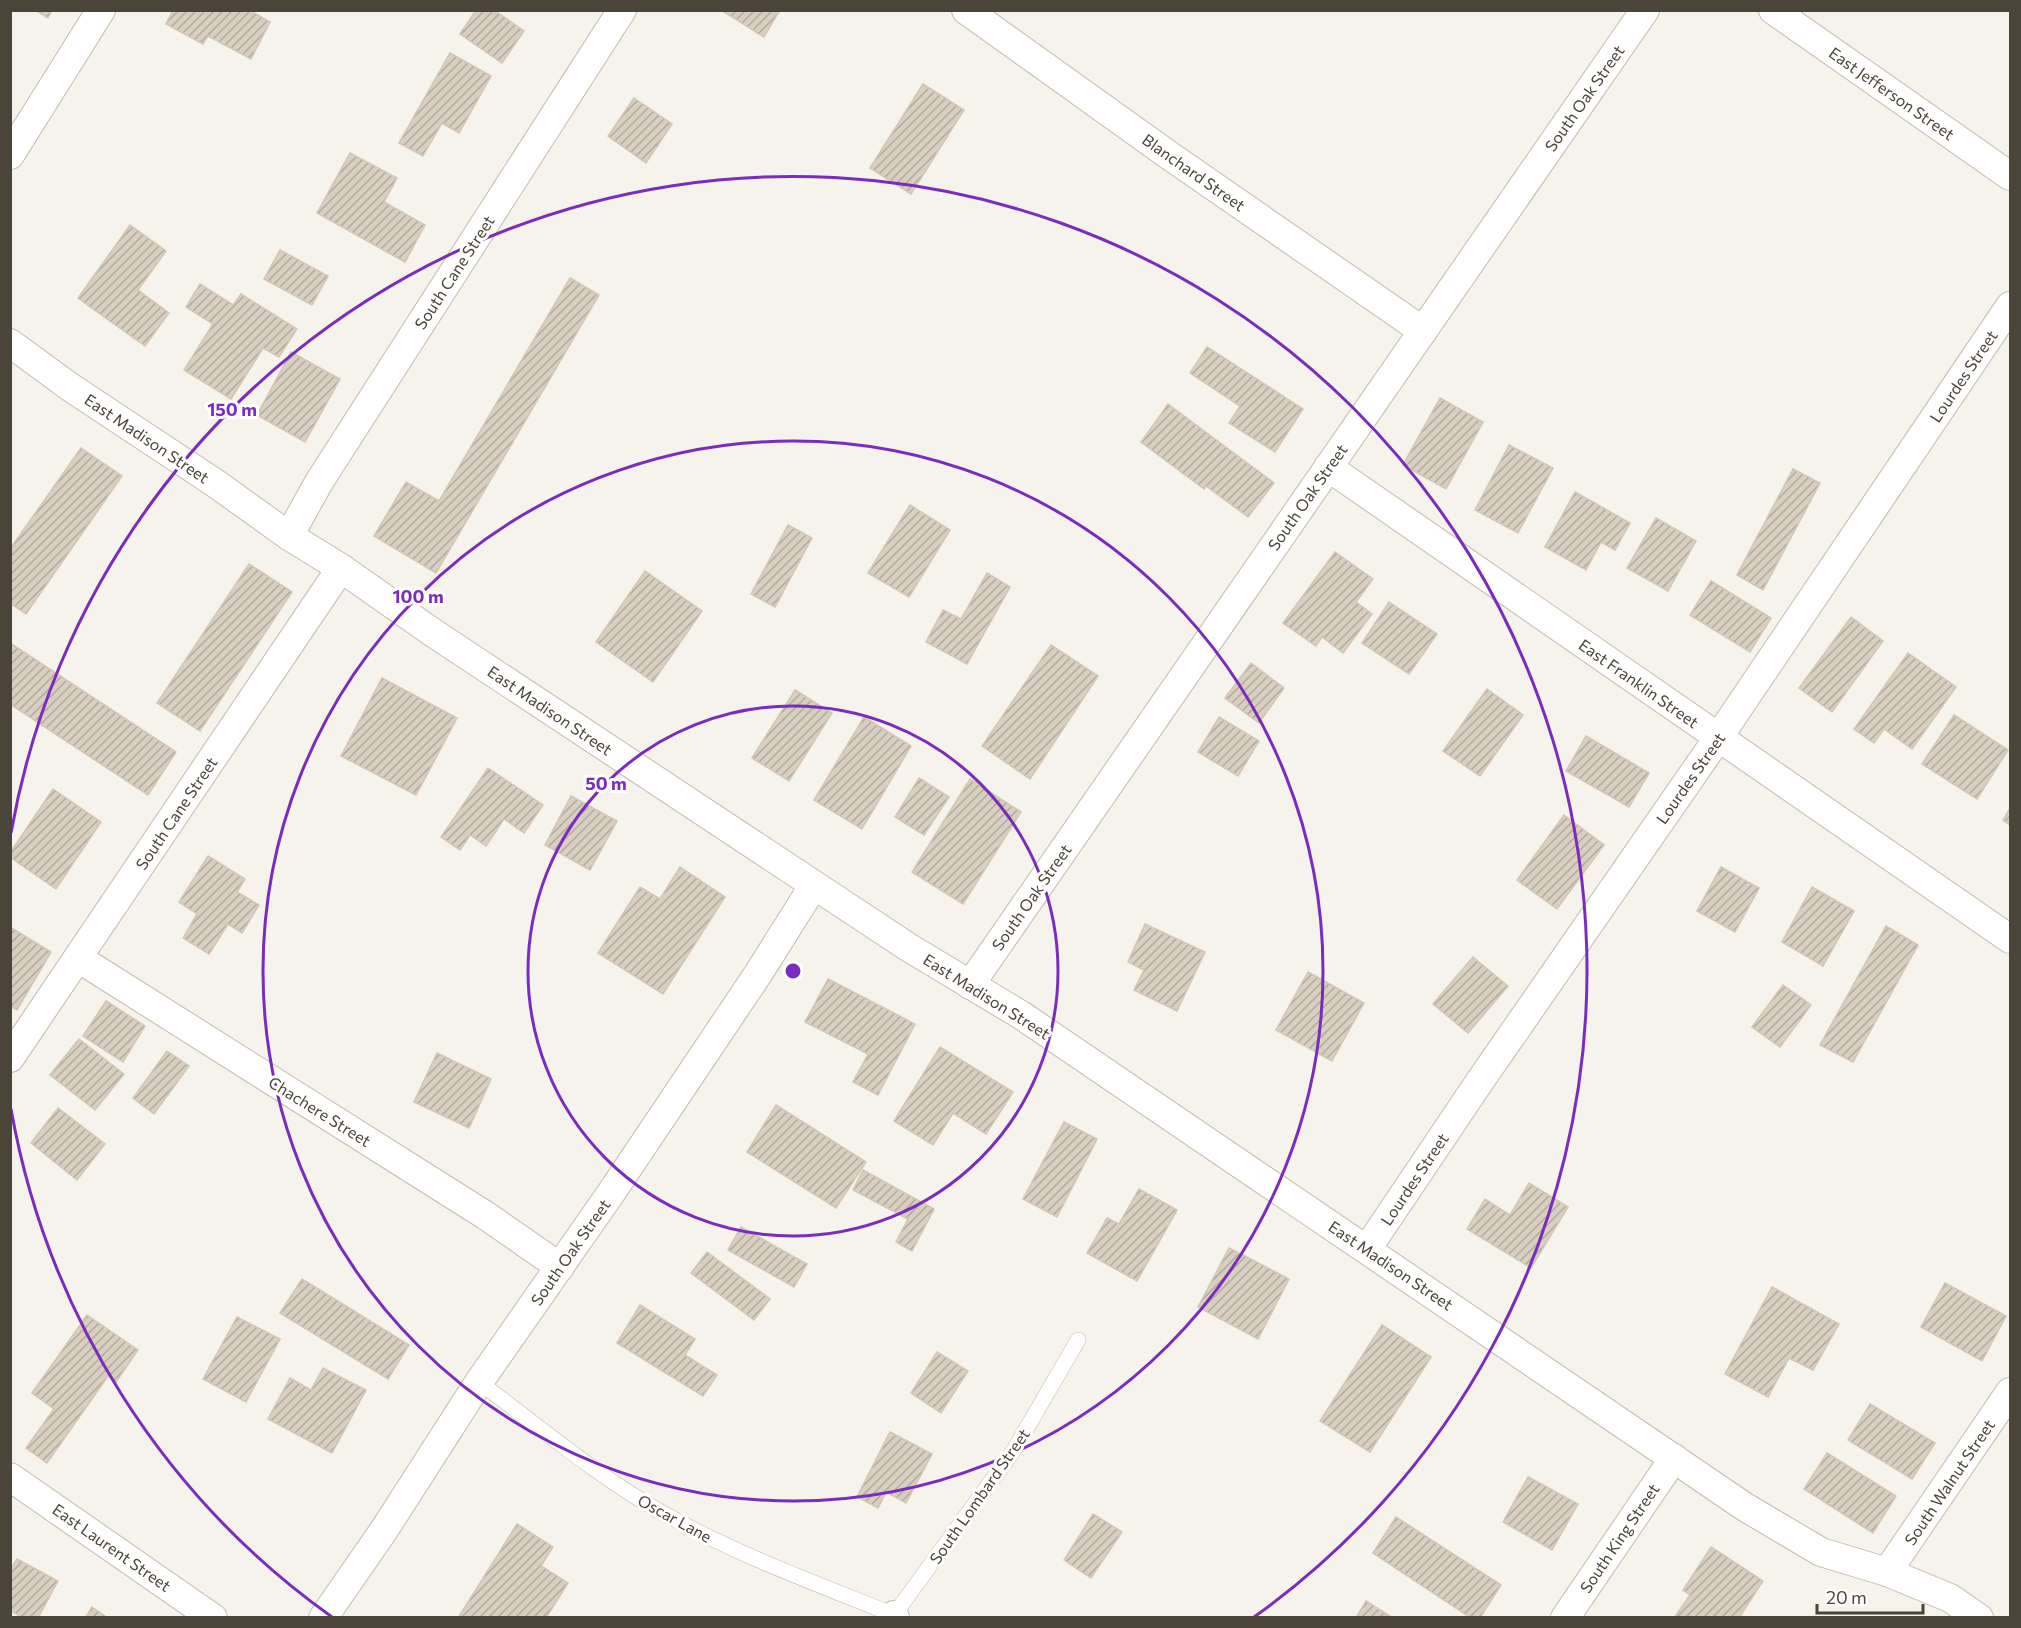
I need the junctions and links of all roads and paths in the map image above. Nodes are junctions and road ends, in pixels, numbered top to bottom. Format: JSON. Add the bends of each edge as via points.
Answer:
{"nodes":[{"id":1,"x":101,"y":10,"type":"edge"},
{"id":2,"x":622,"y":10,"type":"edge"},
{"id":3,"x":966,"y":10,"type":"edge"},
{"id":4,"x":1645,"y":10,"type":"edge"},
{"id":5,"x":1773,"y":10,"type":"edge"},
{"id":6,"x":10,"y":154,"type":"edge"},
{"id":7,"x":2010,"y":176,"type":"edge"},
{"id":8,"x":2010,"y":306,"type":"edge"},
{"id":9,"x":1423,"y":331,"type":"junction"},
{"id":10,"x":10,"y":343,"type":"edge"},
{"id":11,"x":1328,"y":467,"type":"junction"},
{"id":12,"x":289,"y":536,"type":"junction"},
{"id":13,"x":341,"y":568,"type":"junction"},
{"id":14,"x":1718,"y":738,"type":"junction"},
{"id":15,"x":814,"y":885,"type":"junction"},
{"id":16,"x":2010,"y":939,"type":"edge"},
{"id":17,"x":78,"y":958,"type":"junction"},
{"id":18,"x":970,"y":985,"type":"junction"},
{"id":19,"x":10,"y":1058,"type":"edge"},
{"id":20,"x":1367,"y":1249,"type":"junction"},
{"id":21,"x":560,"y":1267,"type":"junction"},
{"id":22,"x":1078,"y":1340,"type":"dead end"},
{"id":23,"x":479,"y":1382,"type":"junction"},
{"id":24,"x":2010,"y":1392,"type":"edge"},
{"id":25,"x":1674,"y":1458,"type":"junction"},
{"id":26,"x":10,"y":1477,"type":"edge"},
{"id":27,"x":1887,"y":1572,"type":"junction"},
{"id":28,"x":895,"y":1616,"type":"edge"},
{"id":29,"x":213,"y":1617,"type":"edge"},
{"id":30,"x":323,"y":1617,"type":"edge"},
{"id":31,"x":1565,"y":1617,"type":"edge"},
{"id":32,"x":1979,"y":1617,"type":"edge"}],
"edges":[{"from":1,"to":6,"type":"street"},
{"from":2,"to":12,"type":"street","name":"South Cane Street","via":[[319,482]]},
{"from":3,"to":9,"type":"street","name":"Blanchard Street"},
{"from":4,"to":9,"type":"street","name":"South Oak Street"},
{"from":5,"to":7,"type":"street","name":"East Jefferson Street"},
{"from":8,"to":14,"type":"street","name":"Lourdes Street"},
{"from":9,"to":11,"type":"street","name":"South Oak Street"},
{"from":10,"to":12,"type":"street","name":"East Madison Street"},
{"from":11,"to":14,"type":"street","name":"East Franklin Street"},
{"from":11,"to":18,"type":"street","name":"South Oak Street"},
{"from":12,"to":13,"type":"street","name":"East Madison Street"},
{"from":13,"to":15,"type":"street","name":"East Madison Street"},
{"from":13,"to":17,"type":"street","name":"South Cane Street"},
{"from":14,"to":16,"type":"street","name":"East Franklin Street"},
{"from":14,"to":20,"type":"street","name":"Lourdes Street"},
{"from":15,"to":18,"type":"street","name":"East Madison Street"},
{"from":15,"to":21,"type":"street","name":"South Oak Street","via":[[758,975]]},
{"from":17,"to":19,"type":"street","name":"South Cane Street"},
{"from":17,"to":21,"type":"street","name":"Chachere Street","via":[[485,1215]]},
{"from":18,"to":20,"type":"street","name":"East Madison Street","via":[[1021,1015]]},
{"from":20,"to":25,"type":"street","name":"East Madison Street"},
{"from":21,"to":23,"type":"street","name":"South Oak Street"},
{"from":22,"to":28,"type":"lane","name":"South Lombard Street","via":[[1014,1450]]},
{"from":23,"to":28,"type":"lane","name":"Oscar Lane","via":[[661,1512],[738,1552]]},
{"from":23,"to":30,"type":"street","name":"South Oak Street"},
{"from":24,"to":27,"type":"street","name":"South Walnut Street"},
{"from":25,"to":27,"type":"street","name":"East Madison Street","via":[[1745,1507],[1821,1552]]},
{"from":25,"to":31,"type":"street","name":"South King Street"},
{"from":26,"to":29,"type":"street","name":"East Laurent Street"},
{"from":27,"to":32,"type":"street","name":"East Madison Street","via":[[1950,1598]]}]}
